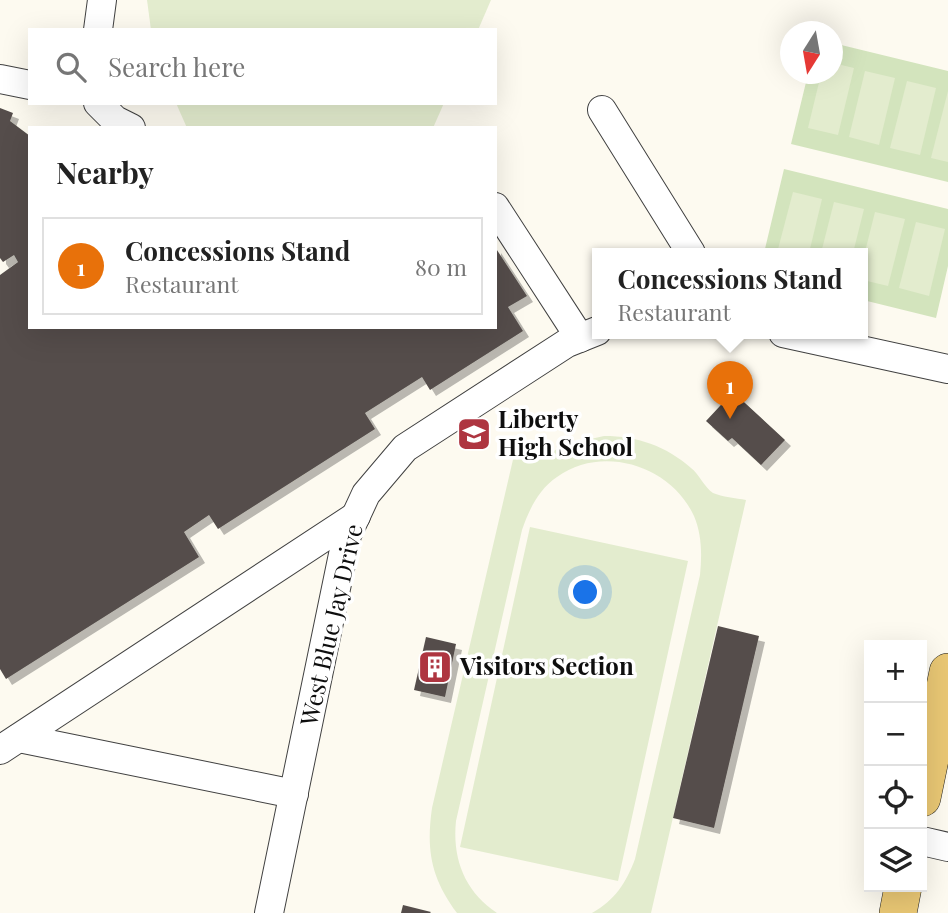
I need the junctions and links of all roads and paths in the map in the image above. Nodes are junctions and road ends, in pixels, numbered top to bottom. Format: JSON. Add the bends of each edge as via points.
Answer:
{"nodes":[{"id":1,"x":102,"y":0,"type":"edge"},
{"id":2,"x":98,"y":28,"type":"edge"},
{"id":3,"x":0,"y":79,"type":"edge"},
{"id":4,"x":28,"y":85,"type":"edge"},
{"id":5,"x":100,"y":105,"type":"edge"},
{"id":6,"x":602,"y":110,"type":"dead end"},
{"id":7,"x":127,"y":126,"type":"edge"},
{"id":8,"x":497,"y":210,"type":"edge"},
{"id":9,"x":688,"y":248,"type":"edge"},
{"id":10,"x":589,"y":335,"type":"edge"},
{"id":11,"x":810,"y":339,"type":"edge"},
{"id":12,"x":948,"y":369,"type":"edge"},
{"id":13,"x":356,"y":516,"type":"junction"},
{"id":14,"x":948,"y":672,"type":"edge"},
{"id":15,"x":9,"y":744,"type":"edge"},
{"id":16,"x":927,"y":774,"type":"edge"},
{"id":17,"x":294,"y":794,"type":"junction"},
{"id":18,"x":927,"y":842,"type":"edge"},
{"id":19,"x":948,"y":846,"type":"edge"},
{"id":20,"x":902,"y":892,"type":"edge"},
{"id":21,"x":269,"y":913,"type":"edge"},
{"id":22,"x":898,"y":913,"type":"edge"}],
"edges":[{"from":1,"to":2,"type":"lane"},
{"from":3,"to":4,"type":"lane"},
{"from":5,"to":7,"type":"lane"},
{"from":6,"to":9,"type":"lane"},
{"from":8,"to":10,"type":"lane"},
{"from":10,"to":13,"type":"lane","name":"West Blue Jay Drive","via":[[567,343],[405,448],[366,494]]},
{"from":11,"to":12,"type":"lane"},
{"from":13,"to":15,"type":"lane"},
{"from":13,"to":17,"type":"lane","name":"West Blue Jay Drive","via":[[347,535]]},
{"from":14,"to":16,"type":"main road"},
{"from":15,"to":17,"type":"lane"},
{"from":17,"to":21,"type":"lane","name":"West Blue Jay Drive"},
{"from":18,"to":19,"type":"lane"},
{"from":20,"to":22,"type":"main road"}]}
